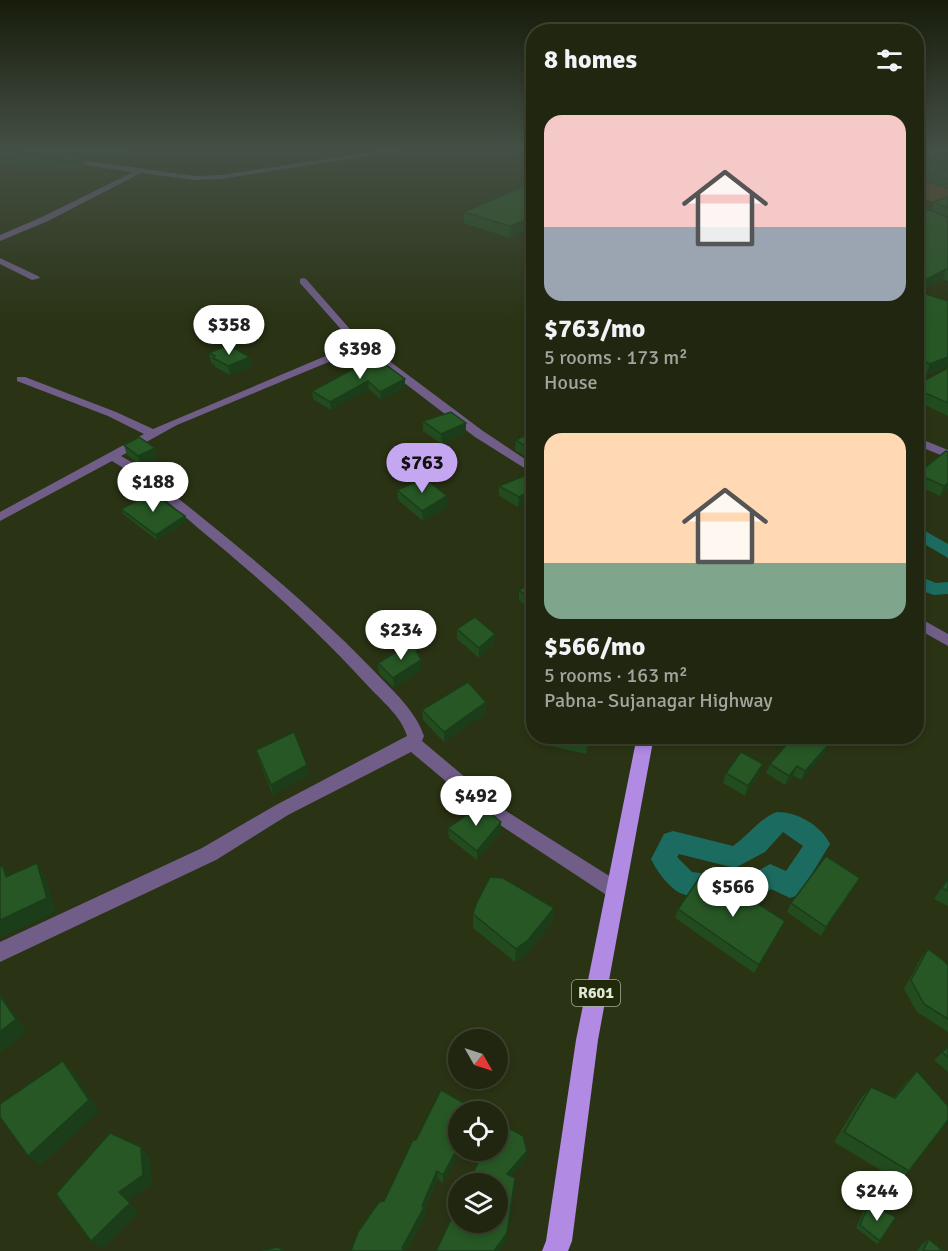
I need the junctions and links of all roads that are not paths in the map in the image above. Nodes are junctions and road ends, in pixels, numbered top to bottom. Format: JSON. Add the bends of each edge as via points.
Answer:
{"nodes":[{"id":1,"x":70,"y":206,"type":"edge"},
{"id":2,"x":0,"y":238,"type":"edge"},
{"id":3,"x":0,"y":261,"type":"edge"},
{"id":4,"x":35,"y":278,"type":"dead end"},
{"id":5,"x":303,"y":281,"type":"dead end"},
{"id":6,"x":361,"y":345,"type":"junction"},
{"id":7,"x":21,"y":379,"type":"dead end"},
{"id":8,"x":153,"y":434,"type":"junction"},
{"id":9,"x":924,"y":444,"type":"edge"},
{"id":10,"x":948,"y":454,"type":"edge"},
{"id":11,"x":112,"y":456,"type":"junction"},
{"id":12,"x":526,"y":465,"type":"edge"},
{"id":13,"x":0,"y":517,"type":"edge"},
{"id":14,"x":924,"y":626,"type":"edge"},
{"id":15,"x":948,"y":641,"type":"edge"},
{"id":16,"x":412,"y":743,"type":"junction"},
{"id":17,"x":644,"y":744,"type":"edge"},
{"id":18,"x":615,"y":891,"type":"junction"},
{"id":19,"x":0,"y":952,"type":"edge"},
{"id":20,"x":562,"y":1248,"type":"edge"}],
"edges":[{"from":1,"to":2,"type":"street"},
{"from":3,"to":4,"type":"street"},
{"from":5,"to":6,"type":"street"},
{"from":6,"to":8,"type":"street"},
{"from":6,"to":12,"type":"street"},
{"from":7,"to":8,"type":"street"},
{"from":8,"to":11,"type":"street"},
{"from":9,"to":10,"type":"street"},
{"from":11,"to":13,"type":"street"},
{"from":11,"to":16,"type":"street","via":[[131,467],[288,594],[392,702],[414,729]]},
{"from":14,"to":15,"type":"street"},
{"from":16,"to":18,"type":"street","via":[[497,814]]},
{"from":16,"to":19,"type":"street","via":[[282,810],[209,854]]},
{"from":17,"to":18,"type":"main road","number":"R601"},
{"from":18,"to":20,"type":"main road","number":"R601","via":[[587,1040]]}]}
